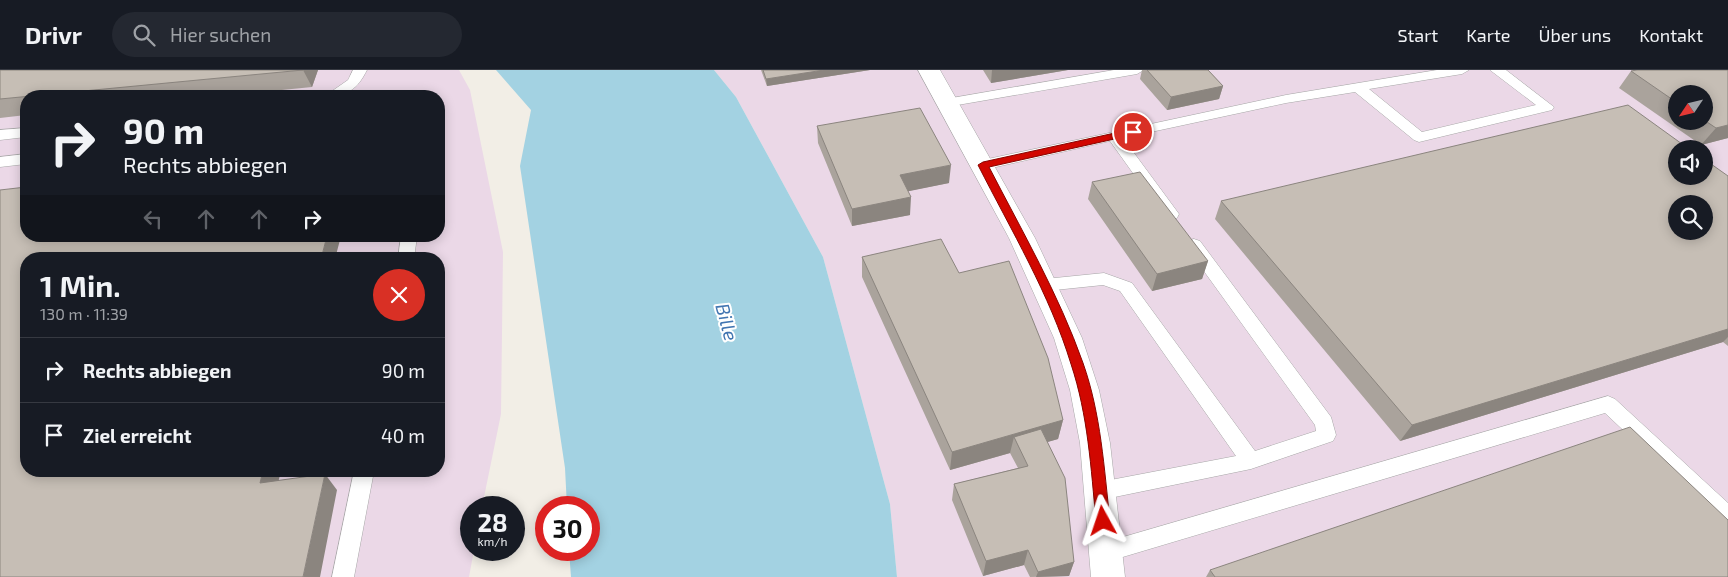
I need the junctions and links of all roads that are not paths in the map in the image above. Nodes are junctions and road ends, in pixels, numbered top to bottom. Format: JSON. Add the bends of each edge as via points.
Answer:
{"nodes":[{"id":1,"x":360,"y":70,"type":"edge"},
{"id":2,"x":929,"y":70,"type":"edge"},
{"id":3,"x":1137,"y":70,"type":"edge"},
{"id":4,"x":1462,"y":70,"type":"edge"},
{"id":5,"x":1497,"y":70,"type":"edge"},
{"id":6,"x":1358,"y":87,"type":"junction"},
{"id":7,"x":341,"y":90,"type":"edge"},
{"id":8,"x":946,"y":103,"type":"junction"},
{"id":9,"x":20,"y":134,"type":"edge"},
{"id":10,"x":0,"y":136,"type":"edge"},
{"id":11,"x":1114,"y":136,"type":"junction"},
{"id":12,"x":20,"y":160,"type":"edge"},
{"id":13,"x":0,"y":162,"type":"edge"},
{"id":14,"x":983,"y":165,"type":"junction"},
{"id":15,"x":1044,"y":285,"type":"junction"},
{"id":16,"x":1252,"y":461,"type":"junction"},
{"id":17,"x":363,"y":477,"type":"edge"},
{"id":18,"x":1100,"y":491,"type":"junction"},
{"id":19,"x":1728,"y":516,"type":"edge"},
{"id":20,"x":1107,"y":565,"type":"edge"},
{"id":21,"x":343,"y":577,"type":"edge"}],
"edges":[{"from":1,"to":7,"type":"lane","via":[[354,82]]},
{"from":2,"to":8,"type":"street"},
{"from":3,"to":8,"type":"lane"},
{"from":4,"to":6,"type":"lane"},
{"from":5,"to":6,"type":"lane","via":[[1547,107],[1419,137]]},
{"from":6,"to":11,"type":"lane"},
{"from":8,"to":14,"type":"street","via":[[977,160]]},
{"from":9,"to":10,"type":"lane"},
{"from":11,"to":14,"type":"lane"},
{"from":11,"to":16,"type":"lane","via":[[1324,423],[1326,434]]},
{"from":12,"to":13,"type":"lane"},
{"from":14,"to":15,"type":"street"},
{"from":15,"to":16,"type":"lane","via":[[1104,279],[1126,287]]},
{"from":15,"to":18,"type":"street","via":[[1077,364],[1093,426]]},
{"from":16,"to":18,"type":"lane"},
{"from":17,"to":21,"type":"lane"},
{"from":18,"to":20,"type":"street"},
{"from":19,"to":20,"type":"lane","via":[[1608,404]]}]}
